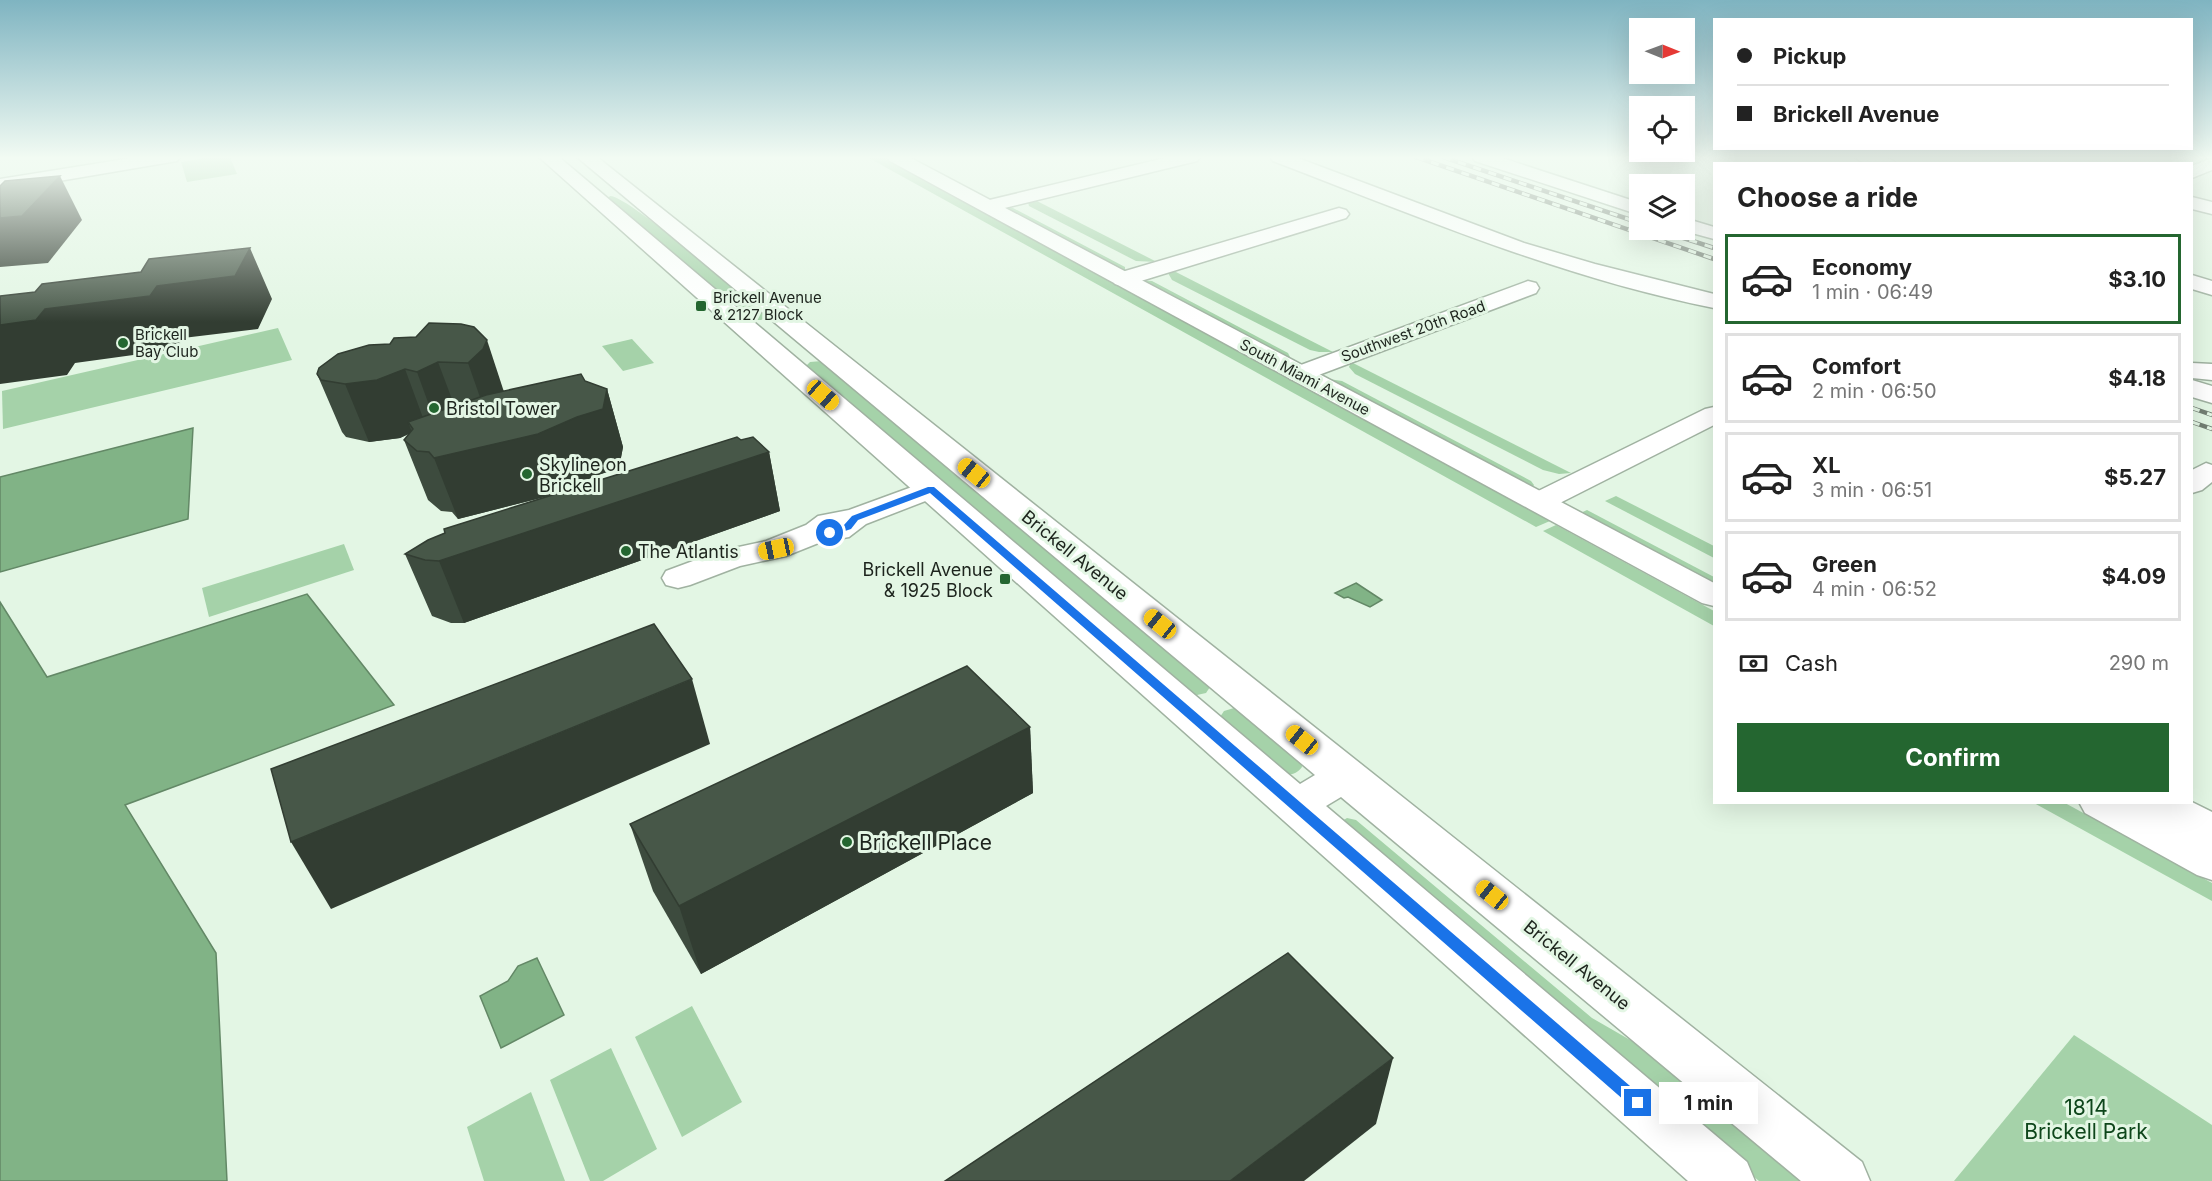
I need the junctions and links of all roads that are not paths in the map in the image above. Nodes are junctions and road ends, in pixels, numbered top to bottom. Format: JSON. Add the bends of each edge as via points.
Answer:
{"nodes":[{"id":1,"x":635,"y":212,"type":"edge"},
{"id":2,"x":641,"y":212,"type":"edge"},
{"id":3,"x":1012,"y":212,"type":"edge"},
{"id":4,"x":1431,"y":212,"type":"edge"},
{"id":5,"x":1462,"y":212,"type":"edge"},
{"id":6,"x":1339,"y":214,"type":"dead end"},
{"id":7,"x":1713,"y":218,"type":"edge"},
{"id":8,"x":1695,"y":223,"type":"edge"},
{"id":9,"x":1695,"y":227,"type":"edge"},
{"id":10,"x":1713,"y":233,"type":"edge"},
{"id":11,"x":1132,"y":276,"type":"junction"},
{"id":12,"x":2193,"y":282,"type":"edge"},
{"id":13,"x":1528,"y":288,"type":"dead end"},
{"id":14,"x":2212,"y":288,"type":"edge"},
{"id":15,"x":1709,"y":294,"type":"edge"},
{"id":16,"x":2193,"y":351,"type":"edge"},
{"id":17,"x":2212,"y":352,"type":"edge"},
{"id":18,"x":1309,"y":370,"type":"junction"},
{"id":19,"x":2193,"y":370,"type":"edge"},
{"id":20,"x":2212,"y":372,"type":"edge"},
{"id":21,"x":2193,"y":388,"type":"edge"},
{"id":22,"x":2212,"y":395,"type":"edge"},
{"id":23,"x":1713,"y":416,"type":"edge"},
{"id":24,"x":931,"y":489,"type":"junction"},
{"id":25,"x":1550,"y":497,"type":"junction"},
{"id":26,"x":1713,"y":572,"type":"edge"},
{"id":27,"x":678,"y":578,"type":"dead end"},
{"id":28,"x":1713,"y":595,"type":"edge"},
{"id":29,"x":1236,"y":686,"type":"junction"},
{"id":30,"x":1189,"y":713,"type":"junction"},
{"id":31,"x":1345,"y":775,"type":"junction"},
{"id":32,"x":2103,"y":804,"type":"edge"},
{"id":33,"x":2161,"y":804,"type":"edge"},
{"id":34,"x":1296,"y":806,"type":"junction"},
{"id":35,"x":2212,"y":831,"type":"edge"},
{"id":36,"x":2212,"y":863,"type":"edge"},
{"id":37,"x":1728,"y":1181,"type":"edge"},
{"id":38,"x":1843,"y":1181,"type":"edge"}],
"edges":[{"from":1,"to":24,"type":"main road","name":"Brickell Avenue"},
{"from":2,"to":29,"type":"main road","name":"Brickell Avenue"},
{"from":3,"to":11,"type":"main road","name":"South Miami Avenue"},
{"from":4,"to":15,"type":"main road","via":[[1517,247],[1587,269]]},
{"from":5,"to":15,"type":"main road","via":[[1655,270]]},
{"from":6,"to":11,"type":"main road"},
{"from":7,"to":8,"type":"main road"},
{"from":9,"to":10,"type":"main road"},
{"from":11,"to":18,"type":"main road","name":"South Miami Avenue"},
{"from":12,"to":14,"type":"main road"},
{"from":13,"to":18,"type":"main road","name":"Southwest 20th Road"},
{"from":16,"to":17,"type":"main road"},
{"from":18,"to":25,"type":"main road","name":"South Miami Avenue"},
{"from":19,"to":20,"type":"main road"},
{"from":21,"to":22,"type":"main road"},
{"from":23,"to":25,"type":"main road"},
{"from":24,"to":27,"type":"main road","via":[[855,518],[847,527],[830,533],[817,532],[776,549],[731,558]]},
{"from":24,"to":30,"type":"main road","name":"Brickell Avenue"},
{"from":25,"to":26,"type":"main road","name":"South Miami Avenue"},
{"from":25,"to":28,"type":"main road","name":"South Miami Avenue"},
{"from":29,"to":30,"type":"main road"},
{"from":29,"to":31,"type":"main road","name":"Brickell Avenue"},
{"from":30,"to":34,"type":"main road","name":"Brickell Avenue"},
{"from":31,"to":34,"type":"main road"},
{"from":31,"to":38,"type":"main road","name":"Brickell Avenue"},
{"from":32,"to":36,"type":"main road"},
{"from":33,"to":35,"type":"main road"},
{"from":34,"to":37,"type":"main road","name":"Brickell Avenue"}]}
